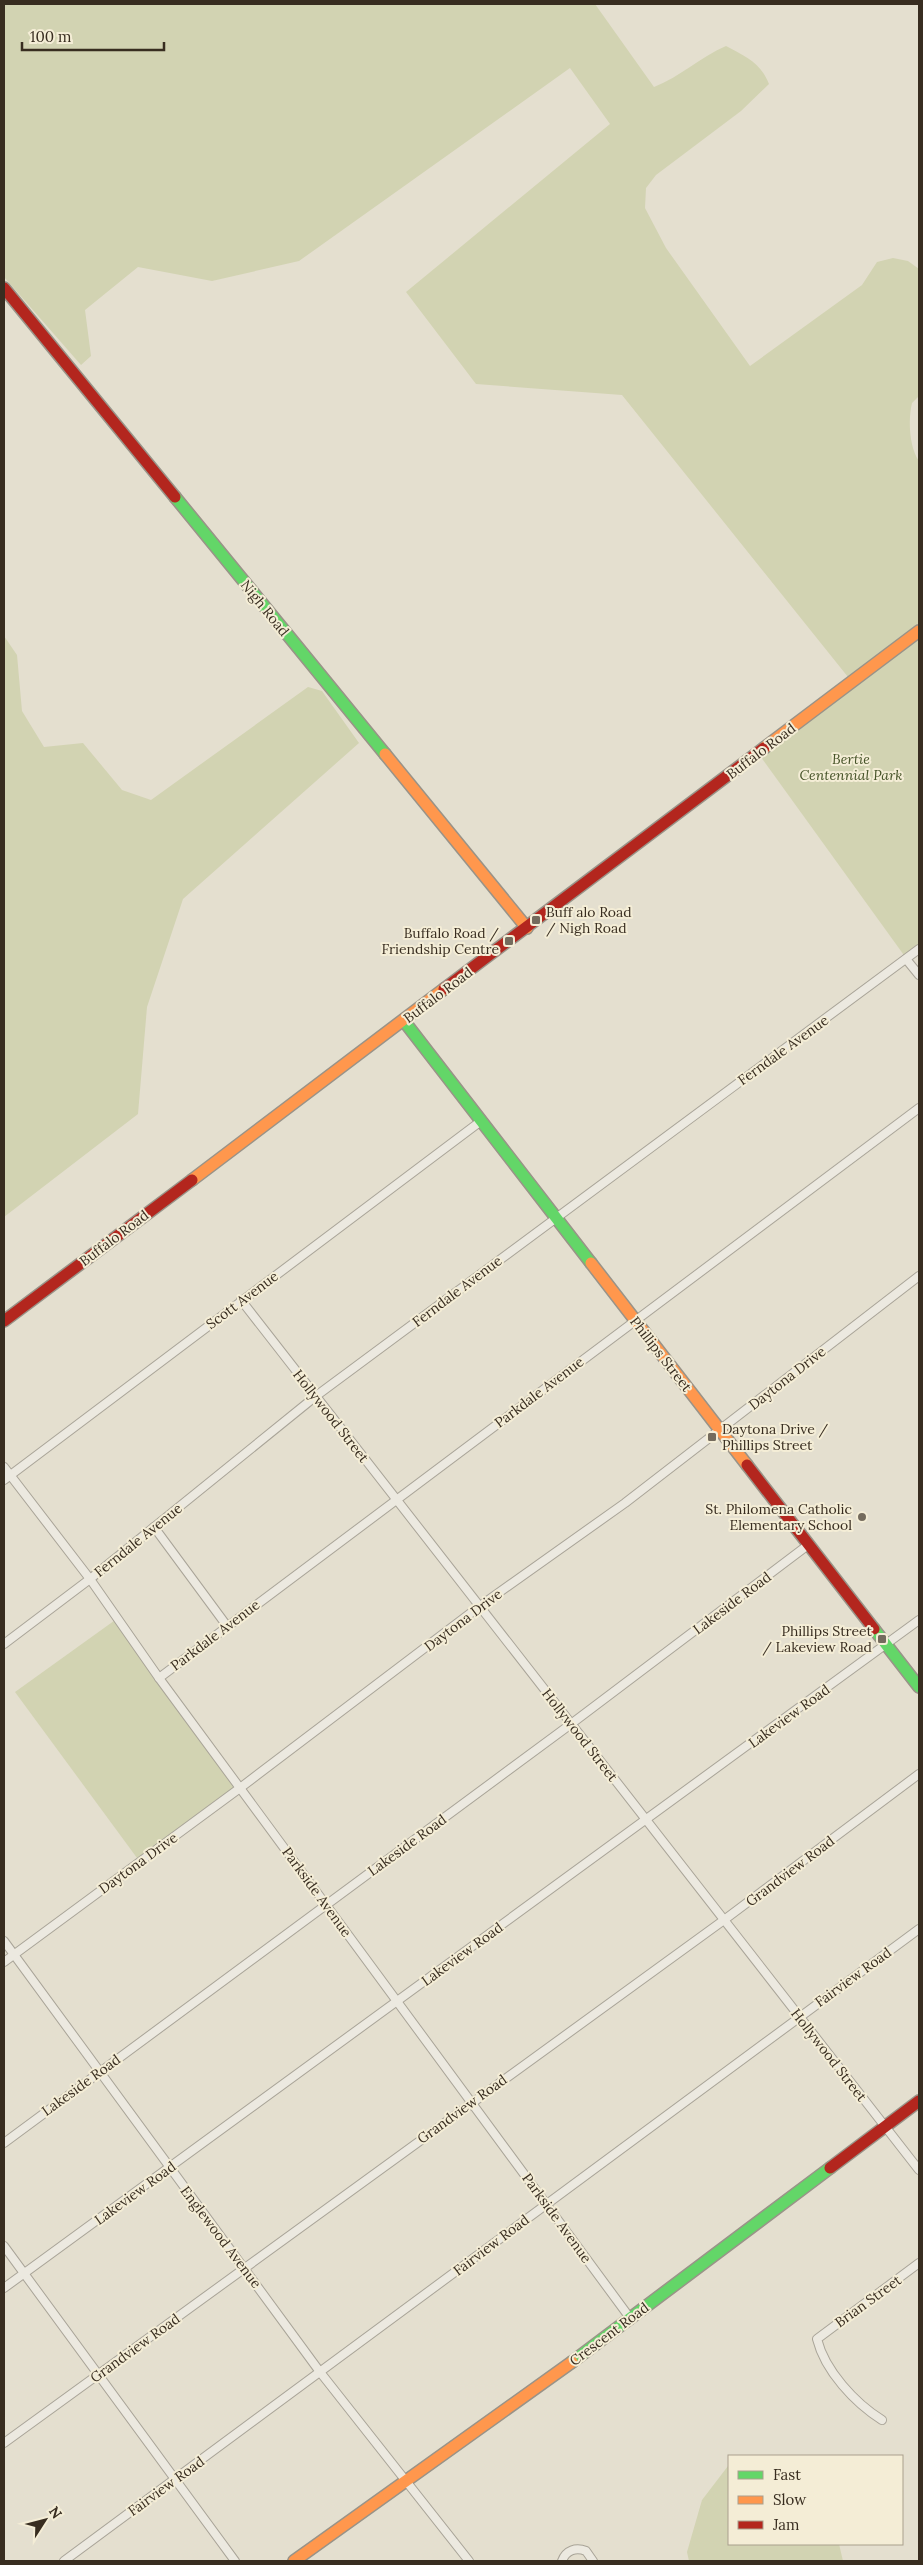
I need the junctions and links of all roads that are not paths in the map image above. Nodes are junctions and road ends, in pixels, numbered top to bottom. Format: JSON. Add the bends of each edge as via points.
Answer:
{"nodes":[{"id":1,"x":4,"y":288,"type":"edge"},
{"id":2,"x":919,"y":631,"type":"edge"},
{"id":3,"x":527,"y":928,"type":"junction"},
{"id":4,"x":919,"y":949,"type":"edge"},
{"id":5,"x":906,"y":959,"type":"junction"},
{"id":6,"x":919,"y":976,"type":"edge"},
{"id":7,"x":404,"y":1021,"type":"junction"},
{"id":8,"x":919,"y":1108,"type":"edge"},
{"id":9,"x":481,"y":1121,"type":"junction"},
{"id":10,"x":557,"y":1218,"type":"junction"},
{"id":11,"x":919,"y":1276,"type":"edge"},
{"id":12,"x":241,"y":1300,"type":"junction"},
{"id":13,"x":634,"y":1320,"type":"junction"},
{"id":14,"x":4,"y":1321,"type":"edge"},
{"id":15,"x":316,"y":1396,"type":"junction"},
{"id":16,"x":721,"y":1430,"type":"junction"},
{"id":17,"x":4,"y":1467,"type":"edge"},
{"id":18,"x":7,"y":1478,"type":"edge"},
{"id":19,"x":396,"y":1500,"type":"junction"},
{"id":20,"x":154,"y":1527,"type":"junction"},
{"id":21,"x":808,"y":1545,"type":"junction"},
{"id":22,"x":90,"y":1579,"type":"junction"},
{"id":23,"x":480,"y":1606,"type":"junction"},
{"id":24,"x":919,"y":1620,"type":"edge"},
{"id":25,"x":227,"y":1626,"type":"junction"},
{"id":26,"x":4,"y":1644,"type":"edge"},
{"id":27,"x":886,"y":1645,"type":"junction"},
{"id":28,"x":158,"y":1678,"type":"junction"},
{"id":29,"x":919,"y":1687,"type":"edge"},
{"id":30,"x":572,"y":1724,"type":"junction"},
{"id":31,"x":919,"y":1774,"type":"edge"},
{"id":32,"x":240,"y":1788,"type":"junction"},
{"id":33,"x":645,"y":1820,"type":"junction"},
{"id":34,"x":326,"y":1905,"type":"junction"},
{"id":35,"x":724,"y":1920,"type":"junction"},
{"id":36,"x":919,"y":1929,"type":"edge"},
{"id":37,"x":4,"y":1941,"type":"edge"},
{"id":38,"x":14,"y":1954,"type":"junction"},
{"id":39,"x":4,"y":1962,"type":"edge"},
{"id":40,"x":398,"y":2001,"type":"junction"},
{"id":41,"x":800,"y":2017,"type":"junction"},
{"id":42,"x":100,"y":2072,"type":"junction"},
{"id":43,"x":919,"y":2101,"type":"edge"},
{"id":44,"x":471,"y":2103,"type":"junction"},
{"id":45,"x":884,"y":2126,"type":"junction"},
{"id":46,"x":4,"y":2143,"type":"edge"},
{"id":47,"x":169,"y":2168,"type":"junction"},
{"id":48,"x":919,"y":2170,"type":"edge"},
{"id":49,"x":546,"y":2204,"type":"junction"},
{"id":50,"x":4,"y":2246,"type":"edge"},
{"id":51,"x":919,"y":2263,"type":"edge"},
{"id":52,"x":244,"y":2268,"type":"junction"},
{"id":53,"x":24,"y":2273,"type":"junction"},
{"id":54,"x":4,"y":2288,"type":"edge"},
{"id":55,"x":630,"y":2318,"type":"junction"},
{"id":56,"x":320,"y":2372,"type":"junction"},
{"id":57,"x":97,"y":2375,"type":"junction"},
{"id":58,"x":882,"y":2420,"type":"dead end"},
{"id":59,"x":4,"y":2443,"type":"edge"},
{"id":60,"x":175,"y":2479,"type":"junction"},
{"id":61,"x":406,"y":2482,"type":"junction"},
{"id":62,"x":64,"y":2561,"type":"edge"},
{"id":63,"x":235,"y":2561,"type":"edge"},
{"id":64,"x":294,"y":2561,"type":"edge"},
{"id":65,"x":469,"y":2561,"type":"edge"},
{"id":66,"x":562,"y":2561,"type":"edge"},
{"id":67,"x":593,"y":2561,"type":"edge"}],
"edges":[{"from":1,"to":3,"type":"street","name":"Nigh Road"},
{"from":2,"to":3,"type":"street","name":"Buffalo Road"},
{"from":3,"to":7,"type":"street","name":"Buffalo Road"},
{"from":4,"to":5,"type":"street","name":"Ferndale Avenue"},
{"from":5,"to":6,"type":"street"},
{"from":5,"to":10,"type":"street","name":"Ferndale Avenue"},
{"from":7,"to":9,"type":"street","name":"Phillips Street"},
{"from":7,"to":14,"type":"street","name":"Buffalo Road"},
{"from":8,"to":13,"type":"street","name":"Parkdale Avenue"},
{"from":9,"to":10,"type":"street","name":"Phillips Street"},
{"from":9,"to":12,"type":"street","name":"Scott Avenue"},
{"from":10,"to":13,"type":"street","name":"Phillips Street"},
{"from":10,"to":15,"type":"street","name":"Ferndale Avenue"},
{"from":11,"to":16,"type":"street","name":"Daytona Drive"},
{"from":12,"to":15,"type":"street","name":"Hollywood Street"},
{"from":12,"to":18,"type":"street","name":"Scott Avenue"},
{"from":13,"to":16,"type":"street","name":"Phillips Street"},
{"from":13,"to":19,"type":"street","name":"Parkdale Avenue"},
{"from":15,"to":19,"type":"street","name":"Hollywood Street"},
{"from":15,"to":20,"type":"street","name":"Ferndale Avenue"},
{"from":16,"to":21,"type":"street","name":"Phillips Street"},
{"from":16,"to":23,"type":"street","name":"Daytona Drive"},
{"from":17,"to":18,"type":"street","name":"Parkside Avenue"},
{"from":18,"to":22,"type":"street","name":"Parkside Avenue"},
{"from":19,"to":23,"type":"street","name":"Hollywood Street"},
{"from":19,"to":25,"type":"street","name":"Parkdale Avenue"},
{"from":20,"to":22,"type":"street","name":"Ferndale Avenue"},
{"from":20,"to":25,"type":"street"},
{"from":21,"to":27,"type":"street","name":"Phillips Street"},
{"from":21,"to":30,"type":"street","name":"Lakeside Road"},
{"from":22,"to":26,"type":"street","name":"Ferndale Avenue"},
{"from":22,"to":28,"type":"street","name":"Parkside Avenue"},
{"from":23,"to":30,"type":"street","name":"Hollywood Street"},
{"from":23,"to":32,"type":"street","name":"Daytona Drive"},
{"from":24,"to":27,"type":"street","name":"Lakeview Road"},
{"from":25,"to":28,"type":"street","name":"Parkdale Avenue"},
{"from":27,"to":29,"type":"street","name":"Phillips Street"},
{"from":27,"to":33,"type":"street","name":"Lakeview Road"},
{"from":28,"to":32,"type":"street","name":"Parkside Avenue"},
{"from":30,"to":33,"type":"street","name":"Hollywood Street"},
{"from":30,"to":34,"type":"street","name":"Lakeside Road"},
{"from":31,"to":35,"type":"street","name":"Grandview Road"},
{"from":32,"to":34,"type":"street","name":"Parkside Avenue"},
{"from":32,"to":38,"type":"street","name":"Daytona Drive"},
{"from":33,"to":35,"type":"street","name":"Hollywood Street"},
{"from":33,"to":40,"type":"street","name":"Lakeview Road"},
{"from":34,"to":40,"type":"street","name":"Parkside Avenue"},
{"from":34,"to":42,"type":"street","name":"Lakeside Road"},
{"from":35,"to":41,"type":"street","name":"Hollywood Street"},
{"from":35,"to":44,"type":"street","name":"Grandview Road"},
{"from":36,"to":41,"type":"street","name":"Fairview Road"},
{"from":37,"to":38,"type":"street","name":"Englewood Avenue"},
{"from":38,"to":39,"type":"street","name":"Daytona Drive"},
{"from":38,"to":42,"type":"street","name":"Englewood Avenue"},
{"from":40,"to":44,"type":"street","name":"Parkside Avenue"},
{"from":40,"to":47,"type":"street","name":"Lakeview Road"},
{"from":41,"to":45,"type":"street","name":"Hollywood Street"},
{"from":41,"to":49,"type":"street","name":"Fairview Road"},
{"from":42,"to":46,"type":"street","name":"Lakeside Road"},
{"from":42,"to":47,"type":"street","name":"Englewood Avenue"},
{"from":43,"to":45,"type":"street","name":"Crescent Road"},
{"from":44,"to":49,"type":"street","name":"Parkside Avenue"},
{"from":44,"to":52,"type":"street","name":"Grandview Road"},
{"from":45,"to":48,"type":"street","name":"Hollywood Street"},
{"from":45,"to":55,"type":"street","name":"Crescent Road"},
{"from":47,"to":52,"type":"street","name":"Englewood Avenue"},
{"from":47,"to":53,"type":"street","name":"Lakeview Road"},
{"from":49,"to":55,"type":"street","name":"Parkside Avenue"},
{"from":49,"to":56,"type":"street","name":"Fairview Road"},
{"from":50,"to":53,"type":"street"},
{"from":51,"to":58,"type":"street","name":"Brian Street","via":[[817,2339],[828,2365],[863,2408]]},
{"from":52,"to":56,"type":"street","name":"Englewood Avenue"},
{"from":52,"to":57,"type":"street","name":"Grandview Road"},
{"from":53,"to":54,"type":"street","name":"Lakeview Road"},
{"from":53,"to":57,"type":"street"},
{"from":55,"to":61,"type":"street","name":"Crescent Road"},
{"from":56,"to":60,"type":"street","name":"Fairview Road"},
{"from":56,"to":61,"type":"street","name":"Englewood Avenue"},
{"from":57,"to":59,"type":"street","name":"Grandview Road"},
{"from":57,"to":60,"type":"street"},
{"from":60,"to":62,"type":"street","name":"Fairview Road"},
{"from":60,"to":63,"type":"street"},
{"from":61,"to":64,"type":"street","name":"Crescent Road"},
{"from":61,"to":65,"type":"street","name":"Englewood Avenue"},
{"from":66,"to":67,"type":"street","via":[[567,2553],[576,2549],[586,2551]]}]}
